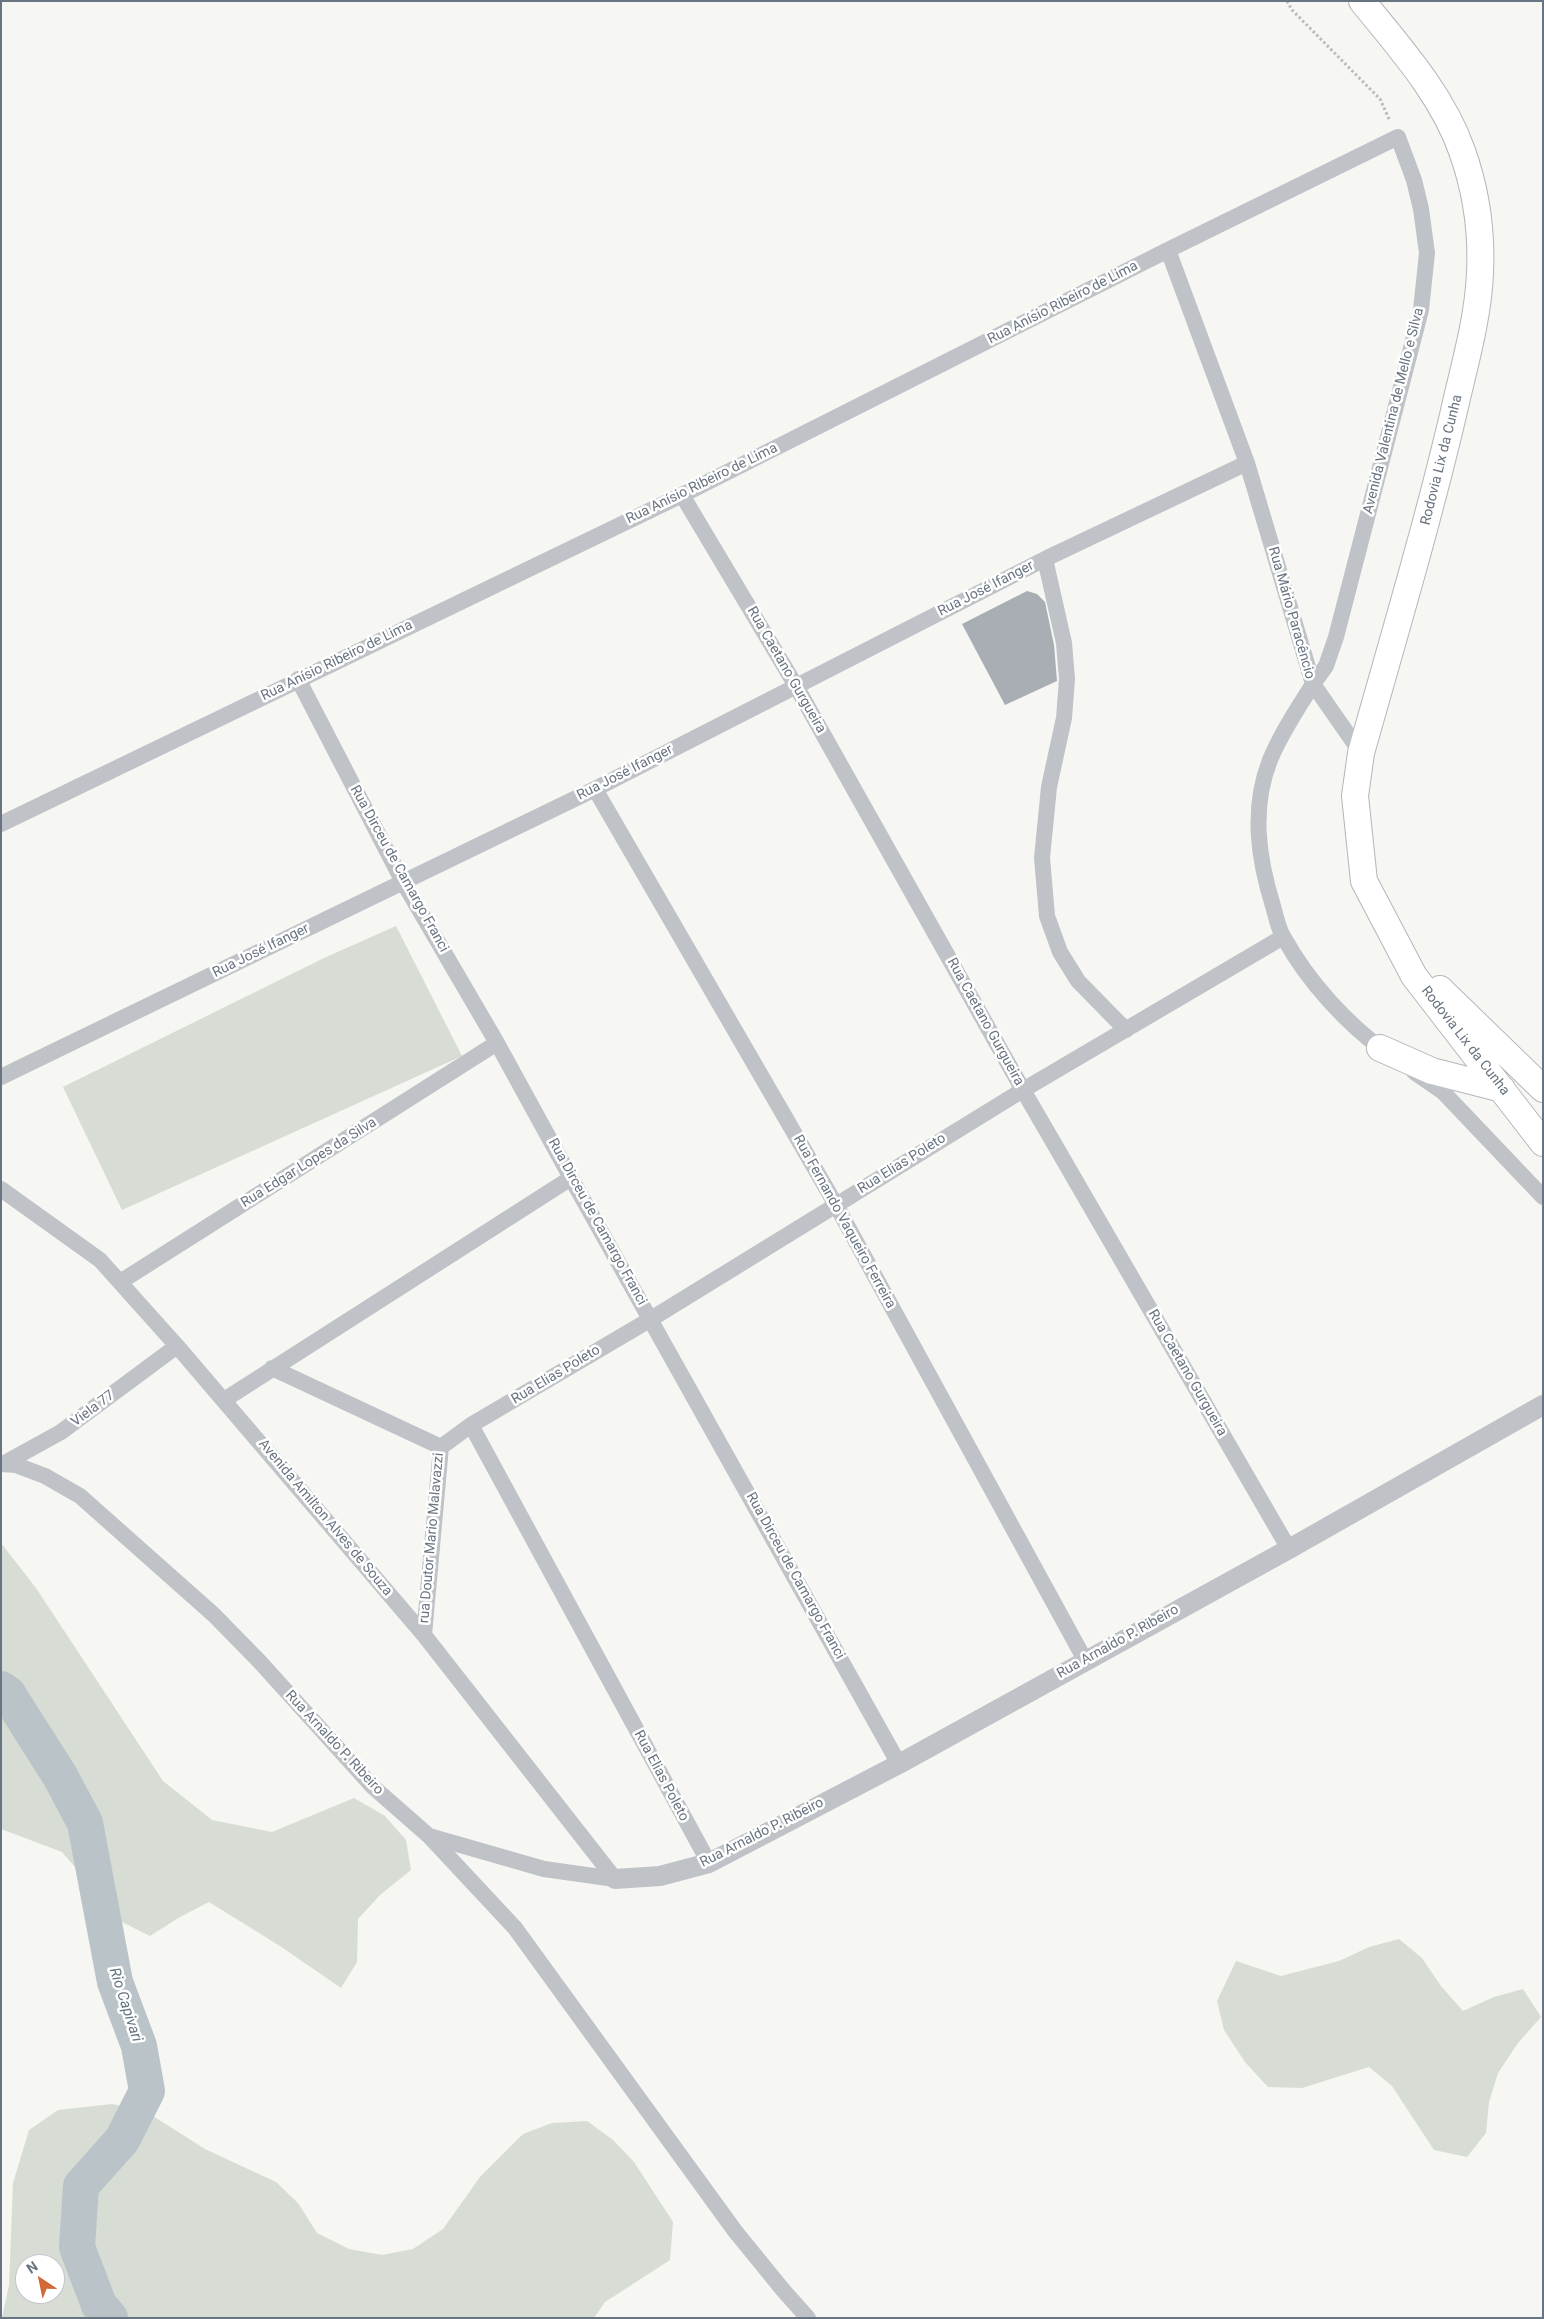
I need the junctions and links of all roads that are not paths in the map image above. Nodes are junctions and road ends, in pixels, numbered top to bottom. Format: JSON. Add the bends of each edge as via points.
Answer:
{"nodes":[{"id":1,"x":1362,"y":1,"type":"edge"},
{"id":2,"x":1398,"y":137,"type":"joint"},
{"id":3,"x":1168,"y":250,"type":"junction"},
{"id":4,"x":1247,"y":463,"type":"junction"},
{"id":5,"x":682,"y":495,"type":"junction"},
{"id":6,"x":1045,"y":559,"type":"junction"},
{"id":7,"x":298,"y":679,"type":"junction"},
{"id":8,"x":1313,"y":684,"type":"junction"},
{"id":9,"x":796,"y":686,"type":"junction"},
{"id":10,"x":1361,"y":753,"type":"junction"},
{"id":11,"x":595,"y":789,"type":"junction"},
{"id":12,"x":1,"y":824,"type":"edge"},
{"id":13,"x":403,"y":882,"type":"junction"},
{"id":14,"x":1282,"y":937,"type":"junction"},
{"id":15,"x":1392,"y":937,"type":"junction"},
{"id":16,"x":1126,"y":1030,"type":"junction"},
{"id":17,"x":497,"y":1043,"type":"junction"},
{"id":18,"x":1380,"y":1048,"type":"junction"},
{"id":19,"x":1,"y":1077,"type":"edge"},
{"id":20,"x":1502,"y":1089,"type":"junction"},
{"id":21,"x":1023,"y":1090,"type":"junction"},
{"id":22,"x":1543,"y":1090,"type":"edge"},
{"id":23,"x":1543,"y":1143,"type":"edge"},
{"id":24,"x":571,"y":1178,"type":"junction"},
{"id":25,"x":1,"y":1189,"type":"edge"},
{"id":26,"x":1543,"y":1197,"type":"edge"},
{"id":27,"x":836,"y":1205,"type":"junction"},
{"id":28,"x":120,"y":1282,"type":"junction"},
{"id":29,"x":651,"y":1319,"type":"junction"},
{"id":30,"x":177,"y":1346,"type":"junction"},
{"id":31,"x":272,"y":1368,"type":"junction"},
{"id":32,"x":224,"y":1400,"type":"junction"},
{"id":33,"x":1543,"y":1405,"type":"edge"},
{"id":34,"x":471,"y":1425,"type":"junction"},
{"id":35,"x":441,"y":1447,"type":"junction"},
{"id":36,"x":2,"y":1464,"type":"edge"},
{"id":37,"x":1289,"y":1549,"type":"junction"},
{"id":38,"x":424,"y":1634,"type":"junction"},
{"id":39,"x":1085,"y":1660,"type":"junction"},
{"id":40,"x":900,"y":1764,"type":"junction"},
{"id":41,"x":429,"y":1836,"type":"junction"},
{"id":42,"x":708,"y":1863,"type":"junction"},
{"id":43,"x":615,"y":1879,"type":"junction"},
{"id":44,"x":808,"y":2318,"type":"edge"}],
"edges":[{"from":1,"to":10,"type":"main road","name":"Rodovia Lix da Cunha","via":[[1430,89],[1453,129],[1469,175],[1479,221],[1480,274],[1471,335],[1434,498]]},
{"from":2,"to":3,"type":"street","name":"Rua Anísio Ribeiro de Lima"},
{"from":2,"to":8,"type":"street","name":"Avenida Valentina de Mello e Silva","via":[[1421,208],[1427,254],[1421,310],[1336,637],[1326,666]]},
{"from":3,"to":4,"type":"street","name":"Rua Mário Paracêncio"},
{"from":3,"to":5,"type":"street","name":"Rua Anísio Ribeiro de Lima"},
{"from":4,"to":6,"type":"street","name":"Rua José Ifanger"},
{"from":4,"to":8,"type":"street","name":"Rua Mário Paracêncio"},
{"from":5,"to":7,"type":"street","name":"Rua Anísio Ribeiro de Lima"},
{"from":5,"to":9,"type":"street","name":"Rua Caetano Gurgueira"},
{"from":6,"to":9,"type":"street","name":"Rua José Ifanger"},
{"from":6,"to":16,"type":"street","via":[[1064,643],[1067,679],[1064,718],[1049,786],[1043,849],[1047,916],[1060,952],[1078,981]]},
{"from":7,"to":12,"type":"street","name":"Rua Anísio Ribeiro de Lima"},
{"from":7,"to":13,"type":"street","name":"Rua Dirceu de Camargo Franci"},
{"from":8,"to":10,"type":"street"},
{"from":8,"to":14,"type":"street","name":"Rua Mário Paracêncio","via":[[1270,761],[1260,798],[1257,834],[1264,875]]},
{"from":9,"to":11,"type":"street","name":"Rua José Ifanger"},
{"from":9,"to":21,"type":"street","name":"Rua Caetano Gurgueira"},
{"from":10,"to":15,"type":"main road","name":"Rodovia Lix da Cunha","via":[[1355,796],[1364,881]]},
{"from":11,"to":13,"type":"street","name":"Rua José Ifanger"},
{"from":11,"to":27,"type":"street","name":"Rua Fernando Vaqueiro Ferreira"},
{"from":13,"to":17,"type":"street","name":"Rua Dirceu de Camargo Franci"},
{"from":13,"to":19,"type":"street","name":"Rua José Ifanger"},
{"from":14,"to":16,"type":"street","name":"Rua Elias Poleto"},
{"from":14,"to":18,"type":"street","name":"Rua Mário Paracêncio","via":[[1331,1002],[1360,1033]]},
{"from":15,"to":20,"type":"main road","name":"Rodovia Lix da Cunha","via":[[1414,976]]},
{"from":15,"to":22,"type":"main road","name":"Rodovia Lix da Cunha","via":[[1421,972]]},
{"from":16,"to":21,"type":"street","name":"Rua Elias Poleto"},
{"from":17,"to":24,"type":"street","name":"Rua Dirceu de Camargo Franci"},
{"from":17,"to":28,"type":"street","name":"Rua Edgar Lopes da Silva"},
{"from":18,"to":20,"type":"main road","via":[[1432,1071]]},
{"from":18,"to":26,"type":"street","name":"Rua Mário Paracêncio","via":[[1443,1092]]},
{"from":20,"to":23,"type":"main road","name":"Rodovia Lix da Cunha"},
{"from":21,"to":27,"type":"street","name":"Rua Elias Poleto"},
{"from":21,"to":37,"type":"street","name":"Rua Caetano Gurgueira"},
{"from":24,"to":29,"type":"street","name":"Rua Dirceu de Camargo Franci"},
{"from":24,"to":31,"type":"street"},
{"from":25,"to":28,"type":"street","name":"Avenida Amilton Alves de Souza","via":[[100,1260]]},
{"from":27,"to":29,"type":"street","name":"Rua Elias Poleto"},
{"from":27,"to":39,"type":"street","name":"Rua Fernando Vaqueiro Ferreira"},
{"from":28,"to":30,"type":"street","name":"Avenida Amilton Alves de Souza"},
{"from":29,"to":34,"type":"street","name":"Rua Elias Poleto"},
{"from":29,"to":40,"type":"street","name":"Rua Dirceu de Camargo Franci"},
{"from":30,"to":32,"type":"street","name":"Avenida Amilton Alves de Souza"},
{"from":30,"to":36,"type":"street","name":"Viela 77","via":[[61,1432]]},
{"from":31,"to":32,"type":"street"},
{"from":31,"to":35,"type":"street","name":"rua Doutor Mario Malavazzi"},
{"from":32,"to":38,"type":"street","name":"Avenida Amilton Alves de Souza"},
{"from":33,"to":37,"type":"street","name":"Rua Arnaldo P. Ribeiro"},
{"from":34,"to":35,"type":"street","name":"Rua Elias Poleto"},
{"from":34,"to":42,"type":"street","name":"Rua Elias Poleto"},
{"from":35,"to":38,"type":"street","name":"rua Doutor Mario Malavazzi"},
{"from":36,"to":41,"type":"street","name":"Rua Arnaldo P. Ribeiro","via":[[45,1476],[87,1503],[214,1615],[372,1786]]},
{"from":37,"to":39,"type":"street","name":"Rua Arnaldo P. Ribeiro"},
{"from":38,"to":43,"type":"street","name":"Avenida Amilton Alves de Souza"},
{"from":39,"to":40,"type":"street","name":"Rua Arnaldo P. Ribeiro"},
{"from":40,"to":42,"type":"street","name":"Rua Arnaldo P. Ribeiro"},
{"from":41,"to":43,"type":"street","name":"Rua Arnaldo P. Ribeiro","via":[[544,1869]]},
{"from":41,"to":44,"type":"street","via":[[515,1928],[735,2231]]},
{"from":42,"to":43,"type":"street","name":"Rua Arnaldo P. Ribeiro","via":[[660,1876]]}]}
